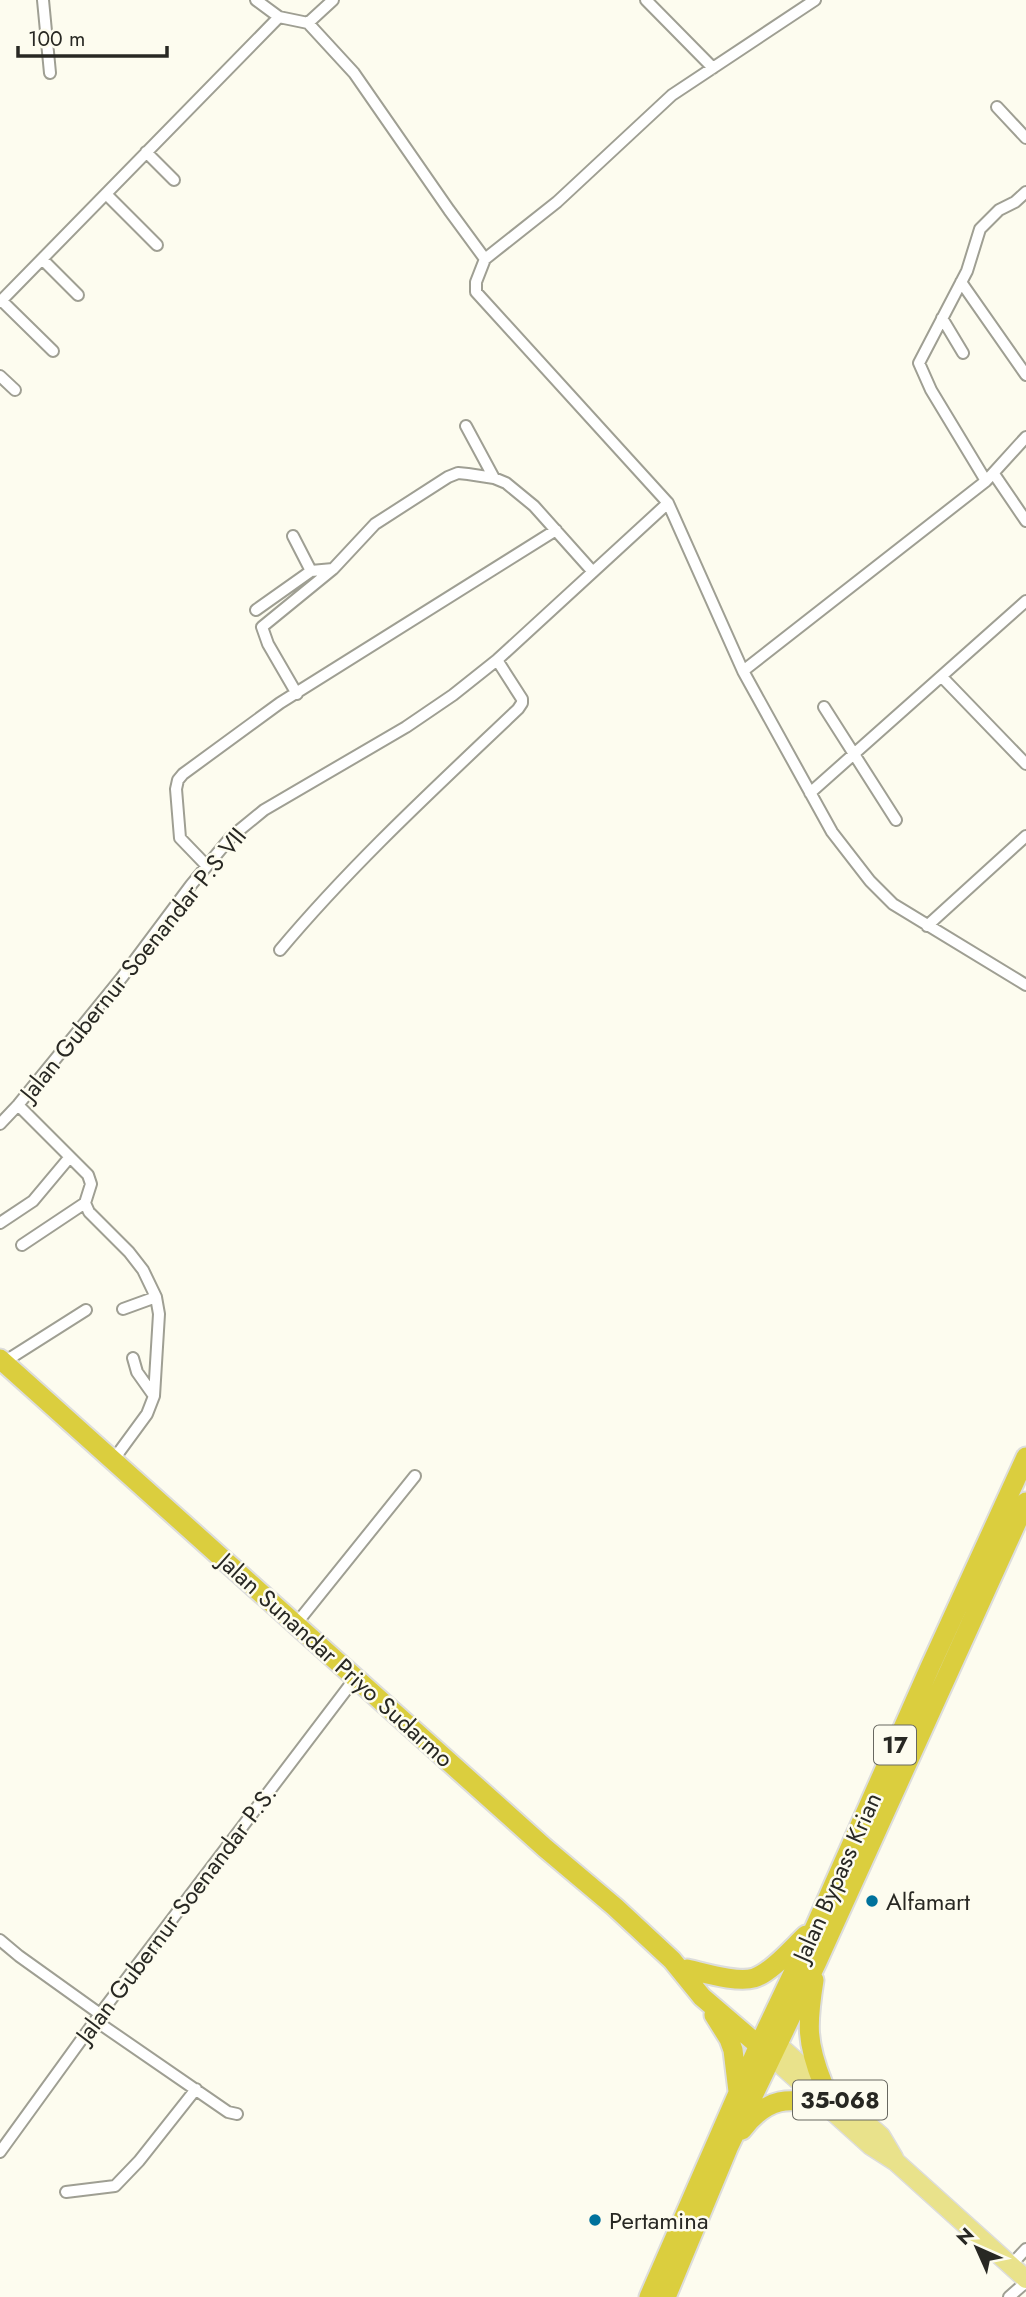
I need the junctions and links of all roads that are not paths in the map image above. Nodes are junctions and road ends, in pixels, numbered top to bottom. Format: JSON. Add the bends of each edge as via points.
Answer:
{"nodes":[{"id":1,"x":43,"y":0,"type":"edge"},
{"id":2,"x":256,"y":0,"type":"edge"},
{"id":3,"x":333,"y":0,"type":"edge"},
{"id":4,"x":646,"y":0,"type":"edge"},
{"id":5,"x":815,"y":0,"type":"edge"},
{"id":6,"x":279,"y":17,"type":"junction"},
{"id":7,"x":308,"y":23,"type":"junction"},
{"id":8,"x":713,"y":68,"type":"junction"},
{"id":9,"x":50,"y":73,"type":"dead end"},
{"id":10,"x":997,"y":107,"type":"dead end"},
{"id":11,"x":1026,"y":138,"type":"edge"},
{"id":12,"x":146,"y":152,"type":"junction"},
{"id":13,"x":174,"y":180,"type":"dead end"},
{"id":14,"x":1026,"y":192,"type":"edge"},
{"id":15,"x":106,"y":194,"type":"junction"},
{"id":16,"x":157,"y":245,"type":"dead end"},
{"id":17,"x":485,"y":259,"type":"junction"},
{"id":18,"x":41,"y":260,"type":"junction"},
{"id":19,"x":961,"y":282,"type":"junction"},
{"id":20,"x":78,"y":295,"type":"dead end"},
{"id":21,"x":1,"y":301,"type":"edge"},
{"id":22,"x":942,"y":318,"type":"junction"},
{"id":23,"x":53,"y":351,"type":"dead end"},
{"id":24,"x":963,"y":353,"type":"dead end"},
{"id":25,"x":1026,"y":375,"type":"edge"},
{"id":26,"x":0,"y":376,"type":"edge"},
{"id":27,"x":15,"y":390,"type":"dead end"},
{"id":28,"x":466,"y":426,"type":"dead end"},
{"id":29,"x":1026,"y":437,"type":"edge"},
{"id":30,"x":489,"y":474,"type":"junction"},
{"id":31,"x":990,"y":477,"type":"junction"},
{"id":32,"x":668,"y":503,"type":"junction"},
{"id":33,"x":1026,"y":521,"type":"edge"},
{"id":34,"x":556,"y":530,"type":"junction"},
{"id":35,"x":293,"y":536,"type":"dead end"},
{"id":36,"x":332,"y":569,"type":"junction"},
{"id":37,"x":311,"y":571,"type":"junction"},
{"id":38,"x":593,"y":572,"type":"junction"},
{"id":39,"x":1026,"y":601,"type":"edge"},
{"id":40,"x":256,"y":610,"type":"dead end"},
{"id":41,"x":497,"y":660,"type":"junction"},
{"id":42,"x":743,"y":671,"type":"junction"},
{"id":43,"x":942,"y":677,"type":"junction"},
{"id":44,"x":297,"y":694,"type":"junction"},
{"id":45,"x":824,"y":707,"type":"dead end"},
{"id":46,"x":855,"y":754,"type":"junction"},
{"id":47,"x":1026,"y":764,"type":"edge"},
{"id":48,"x":810,"y":793,"type":"junction"},
{"id":49,"x":896,"y":820,"type":"dead end"},
{"id":50,"x":1026,"y":836,"type":"edge"},
{"id":51,"x":206,"y":865,"type":"junction"},
{"id":52,"x":927,"y":926,"type":"junction"},
{"id":53,"x":280,"y":950,"type":"dead end"},
{"id":54,"x":1026,"y":985,"type":"edge"},
{"id":55,"x":18,"y":1105,"type":"junction"},
{"id":56,"x":0,"y":1124,"type":"edge"},
{"id":57,"x":69,"y":1158,"type":"junction"},
{"id":58,"x":85,"y":1203,"type":"junction"},
{"id":59,"x":0,"y":1223,"type":"edge"},
{"id":60,"x":22,"y":1245,"type":"dead end"},
{"id":61,"x":156,"y":1297,"type":"junction"},
{"id":62,"x":123,"y":1309,"type":"dead end"},
{"id":63,"x":86,"y":1310,"type":"dead end"},
{"id":64,"x":133,"y":1358,"type":"dead end"},
{"id":65,"x":2,"y":1361,"type":"edge"},
{"id":66,"x":154,"y":1396,"type":"junction"},
{"id":67,"x":1026,"y":1457,"type":"edge"},
{"id":68,"x":114,"y":1459,"type":"junction"},
{"id":69,"x":415,"y":1476,"type":"dead end"},
{"id":70,"x":1026,"y":1502,"type":"edge"},
{"id":71,"x":296,"y":1624,"type":"junction"},
{"id":72,"x":356,"y":1677,"type":"junction"},
{"id":73,"x":815,"y":1927,"type":"junction"},
{"id":74,"x":0,"y":1940,"type":"edge"},
{"id":75,"x":817,"y":1962,"type":"junction"},
{"id":76,"x":680,"y":1965,"type":"junction"},
{"id":77,"x":702,"y":1997,"type":"junction"},
{"id":78,"x":98,"y":2018,"type":"junction"},
{"id":79,"x":768,"y":2045,"type":"junction"},
{"id":80,"x":823,"y":2084,"type":"junction"},
{"id":81,"x":196,"y":2089,"type":"junction"},
{"id":82,"x":738,"y":2092,"type":"junction"},
{"id":83,"x":827,"y":2106,"type":"junction"},
{"id":84,"x":237,"y":2114,"type":"dead end"},
{"id":85,"x":728,"y":2148,"type":"junction"},
{"id":86,"x":0,"y":2152,"type":"edge"},
{"id":87,"x":896,"y":2162,"type":"junction"},
{"id":88,"x":66,"y":2192,"type":"dead end"},
{"id":89,"x":1026,"y":2249,"type":"edge"},
{"id":90,"x":1011,"y":2265,"type":"junction"},
{"id":91,"x":1026,"y":2280,"type":"edge"},
{"id":92,"x":649,"y":2297,"type":"edge"},
{"id":93,"x":666,"y":2297,"type":"edge"},
{"id":94,"x":1009,"y":2297,"type":"edge"}],
"edges":[{"from":1,"to":9,"type":"street"},
{"from":2,"to":6,"type":"street"},
{"from":3,"to":7,"type":"street"},
{"from":4,"to":8,"type":"street"},
{"from":5,"to":8,"type":"street"},
{"from":6,"to":7,"type":"street"},
{"from":6,"to":12,"type":"street"},
{"from":7,"to":17,"type":"street","via":[[354,73]]},
{"from":8,"to":17,"type":"street","via":[[673,95],[557,202]]},
{"from":10,"to":11,"type":"street"},
{"from":12,"to":13,"type":"street"},
{"from":12,"to":15,"type":"street"},
{"from":14,"to":19,"type":"street","via":[[985,222]]},
{"from":15,"to":16,"type":"street"},
{"from":15,"to":18,"type":"street"},
{"from":17,"to":32,"type":"street","via":[[476,292]]},
{"from":18,"to":20,"type":"street"},
{"from":18,"to":21,"type":"street"},
{"from":19,"to":22,"type":"street"},
{"from":19,"to":25,"type":"street"},
{"from":21,"to":23,"type":"street"},
{"from":22,"to":24,"type":"street"},
{"from":22,"to":31,"type":"street","via":[[919,363],[921,371]]},
{"from":26,"to":27,"type":"street"},
{"from":28,"to":30,"type":"street"},
{"from":29,"to":31,"type":"street"},
{"from":30,"to":34,"type":"street","via":[[521,494]]},
{"from":30,"to":36,"type":"street","via":[[448,477],[375,524]]},
{"from":31,"to":33,"type":"street"},
{"from":31,"to":42,"type":"street"},
{"from":32,"to":38,"type":"street","name":"Jalan Gubernur Soenandar P.S VII"},
{"from":32,"to":42,"type":"street"},
{"from":34,"to":38,"type":"street"},
{"from":34,"to":44,"type":"street"},
{"from":35,"to":37,"type":"street"},
{"from":36,"to":37,"type":"street"},
{"from":36,"to":44,"type":"street","via":[[262,626]]},
{"from":37,"to":40,"type":"street"},
{"from":38,"to":41,"type":"street","name":"Jalan Gubernur Soenandar P.S VII"},
{"from":39,"to":43,"type":"street"},
{"from":41,"to":51,"type":"street","name":"Jalan Gubernur Soenandar P.S VII","via":[[406,727],[264,810]]},
{"from":41,"to":53,"type":"street","via":[[522,699],[519,709],[358,862]]},
{"from":42,"to":48,"type":"street"},
{"from":43,"to":46,"type":"street"},
{"from":43,"to":47,"type":"street"},
{"from":44,"to":51,"type":"street","via":[[178,780],[180,838]]},
{"from":45,"to":46,"type":"street"},
{"from":46,"to":48,"type":"street"},
{"from":46,"to":49,"type":"street"},
{"from":48,"to":52,"type":"street","via":[[832,832],[870,881],[893,904]]},
{"from":50,"to":52,"type":"street"},
{"from":51,"to":55,"type":"street","name":"Jalan Gubernur Soenandar P.S VII"},
{"from":52,"to":54,"type":"street"},
{"from":55,"to":56,"type":"street","name":"Jalan Gubernur Soenandar P.S VII"},
{"from":55,"to":57,"type":"street"},
{"from":57,"to":58,"type":"street","via":[[90,1179]]},
{"from":57,"to":59,"type":"street","via":[[33,1201]]},
{"from":58,"to":60,"type":"street"},
{"from":58,"to":61,"type":"street","via":[[143,1270]]},
{"from":61,"to":62,"type":"street"},
{"from":61,"to":66,"type":"street"},
{"from":63,"to":65,"type":"street"},
{"from":64,"to":66,"type":"street","via":[[136,1372]]},
{"from":65,"to":68,"type":"highway","name":"Jalan Sunandar Priyo Sudarmo"},
{"from":66,"to":68,"type":"street","via":[[147,1414]]},
{"from":67,"to":73,"type":"highway","name":"Jalan Bypass Krian","number":"17"},
{"from":68,"to":71,"type":"highway","name":"Jalan Sunandar Priyo Sudarmo"},
{"from":69,"to":71,"type":"street"},
{"from":70,"to":75,"type":"highway","name":"Jalan Bypass Krian","number":"17"},
{"from":71,"to":72,"type":"highway","name":"Jalan Sunandar Priyo Sudarmo"},
{"from":72,"to":76,"type":"highway","name":"Jalan Sunandar Priyo Sudarmo"},
{"from":72,"to":78,"type":"street","name":"Jalan Gubernur Soenandar P.S."},
{"from":73,"to":76,"type":"highway","via":[[754,1978],[730,1978]]},
{"from":73,"to":79,"type":"highway","name":"Jalan Bypass Krian","number":"17"},
{"from":74,"to":78,"type":"street"},
{"from":75,"to":79,"type":"highway","name":"Jalan Bypass Krian","number":"17"},
{"from":75,"to":80,"type":"highway","via":[[809,2038]]},
{"from":76,"to":77,"type":"highway","name":"Jalan Sunandar Priyo Sudarmo"},
{"from":76,"to":79,"type":"highway","name":"Jalan Sunandar Priyo Sudarmo"},
{"from":77,"to":79,"type":"highway","name":"Jalan Sunandar Priyo Sudarmo"},
{"from":77,"to":82,"type":"highway","via":[[729,2039]]},
{"from":78,"to":81,"type":"street"},
{"from":78,"to":86,"type":"street","name":"Jalan Gubernur Soenandar P.S."},
{"from":79,"to":80,"type":"main road","name":"Jalan Sunandar Priyo Sudarmo","number":"35-068"},
{"from":79,"to":82,"type":"highway","name":"Jalan Bypass Krian","number":"17"},
{"from":79,"to":83,"type":"main road","name":"Jalan Sunandar Priyo Sudarmo","number":"35-068"},
{"from":79,"to":85,"type":"highway","name":"Jalan Bypass Krian","number":"17"},
{"from":80,"to":87,"type":"main road","name":"Jalan Sunandar Priyo Sudarmo","number":"35-068","via":[[881,2136]]},
{"from":81,"to":84,"type":"street"},
{"from":81,"to":88,"type":"street","via":[[115,2186]]},
{"from":82,"to":92,"type":"highway","name":"Jalan Bypass Krian","number":"17"},
{"from":83,"to":85,"type":"highway","via":[[798,2099],[778,2101],[756,2115]]},
{"from":83,"to":87,"type":"main road","name":"Jalan Sunandar Priyo Sudarmo","number":"35-068"},
{"from":85,"to":93,"type":"highway","name":"Jalan Bypass Krian","number":"17"},
{"from":87,"to":90,"type":"main road","name":"Jalan Sunandar Priyo Sudarmo","number":"35-068"},
{"from":89,"to":90,"type":"street"},
{"from":90,"to":91,"type":"main road","name":"Jalan Sunandar Priyo Sudarmo","number":"35-068"},
{"from":91,"to":94,"type":"street"}]}
